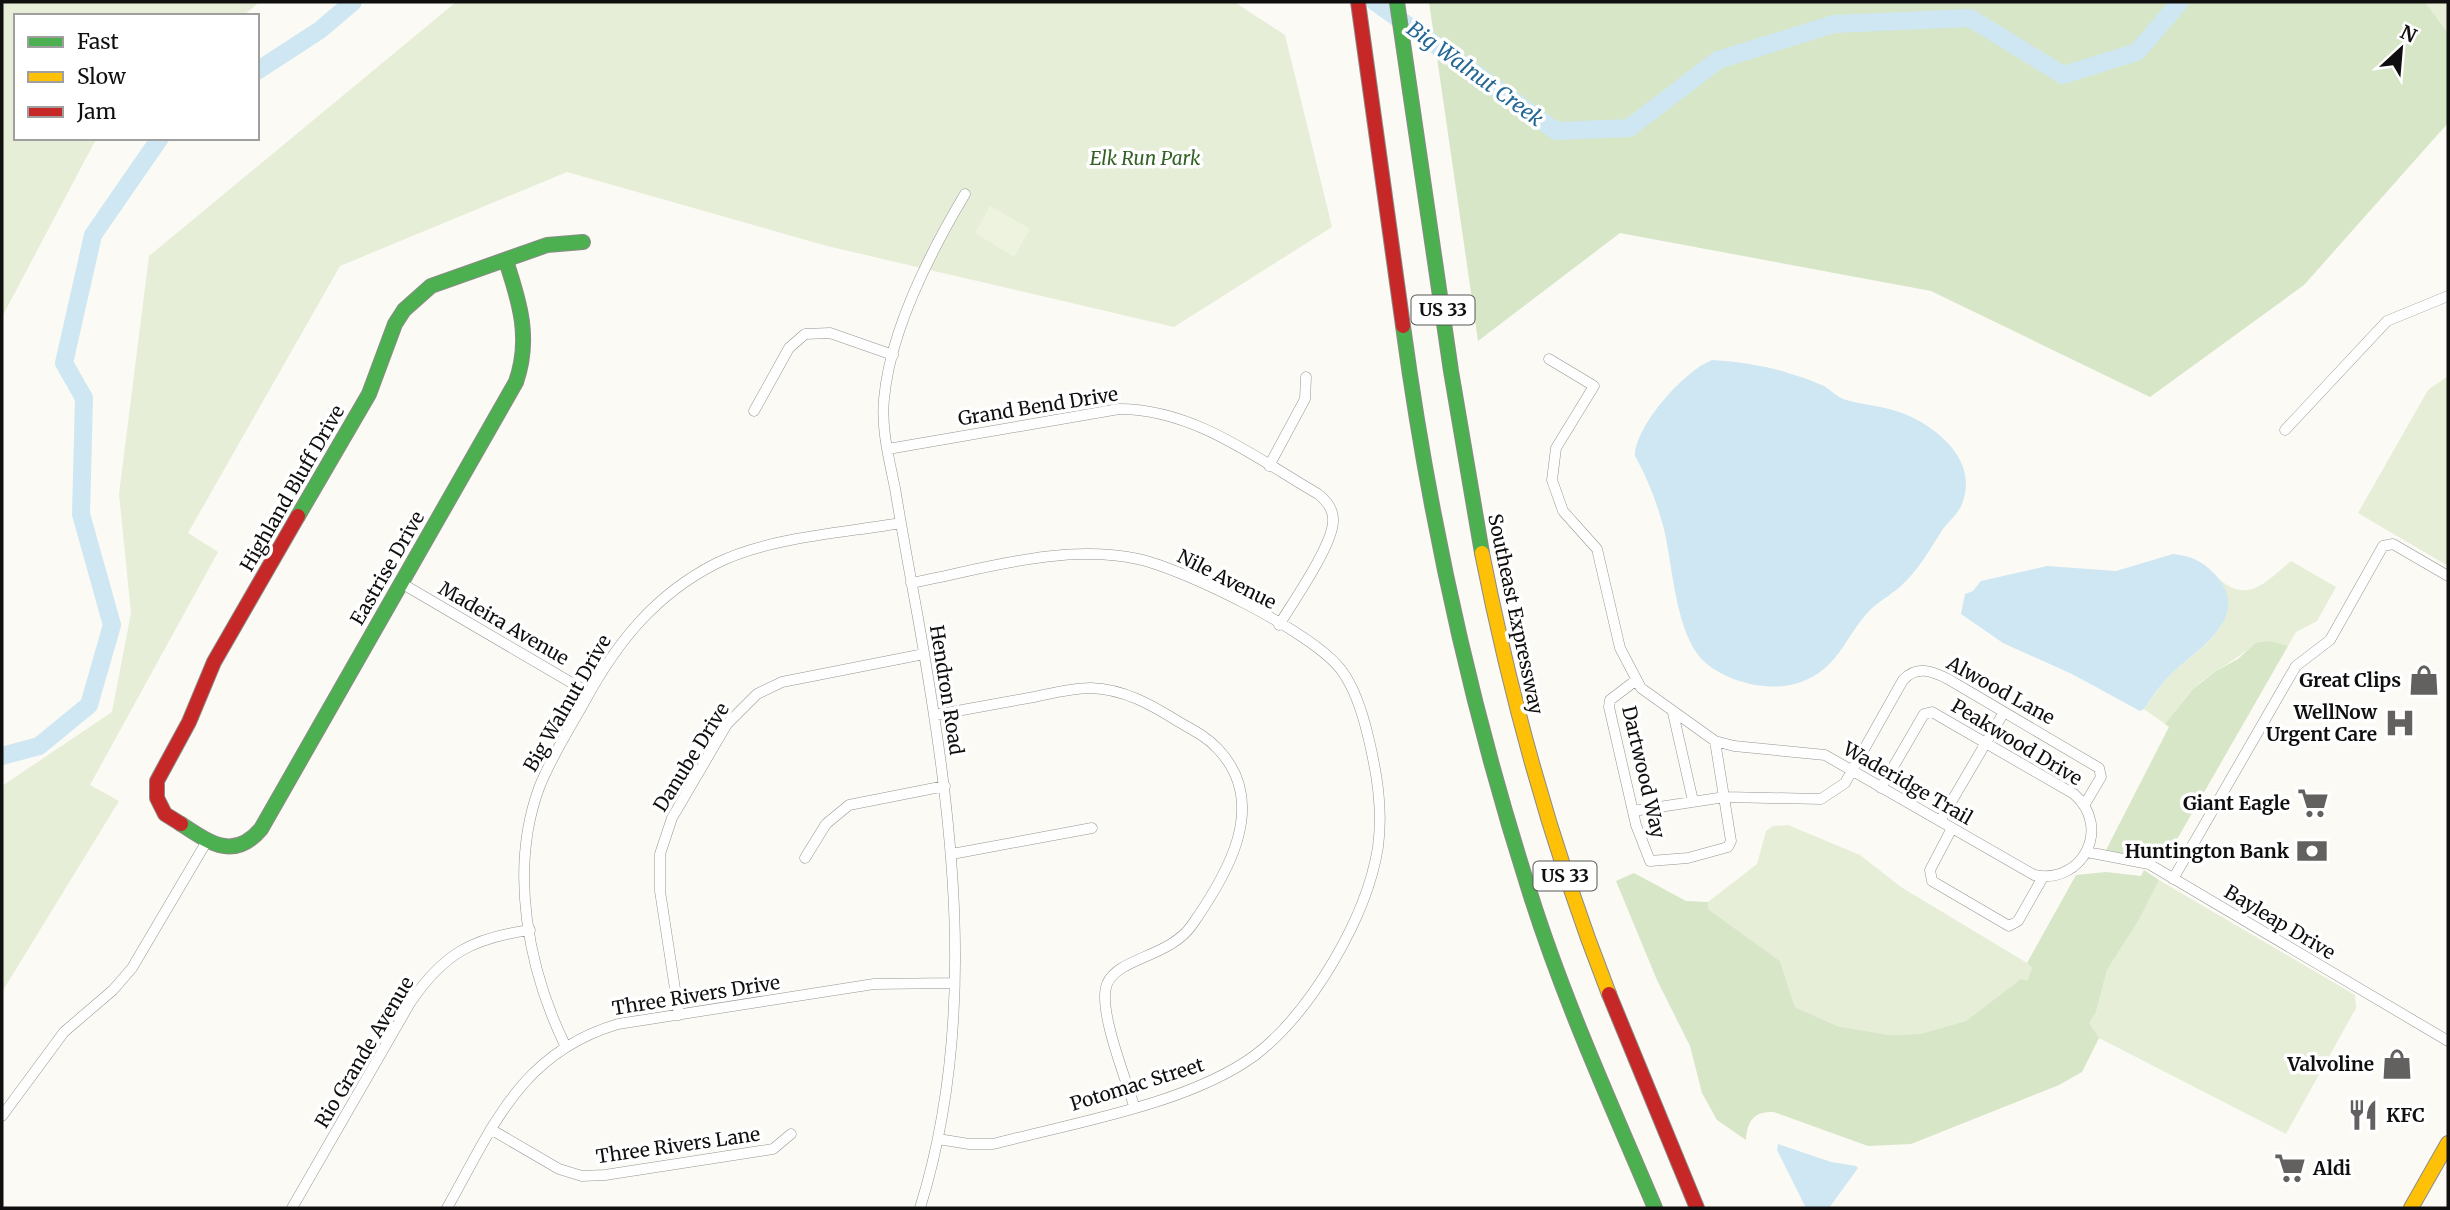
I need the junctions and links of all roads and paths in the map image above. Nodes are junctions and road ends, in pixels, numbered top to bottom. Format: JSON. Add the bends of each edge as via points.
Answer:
{"nodes":[{"id":1,"x":1358,"y":2,"type":"edge"},
{"id":2,"x":1396,"y":2,"type":"edge"},
{"id":3,"x":965,"y":194,"type":"dead end"},
{"id":4,"x":583,"y":242,"type":"dead end"},
{"id":5,"x":506,"y":261,"type":"junction"},
{"id":6,"x":2448,"y":296,"type":"edge"},
{"id":7,"x":893,"y":355,"type":"junction"},
{"id":8,"x":1549,"y":359,"type":"dead end"},
{"id":9,"x":1306,"y":377,"type":"dead end"},
{"id":10,"x":754,"y":411,"type":"dead end"},
{"id":11,"x":2285,"y":430,"type":"dead end"},
{"id":12,"x":888,"y":449,"type":"junction"},
{"id":13,"x":1269,"y":466,"type":"junction"},
{"id":14,"x":901,"y":523,"type":"junction"},
{"id":15,"x":2448,"y":576,"type":"edge"},
{"id":16,"x":401,"y":583,"type":"junction"},
{"id":17,"x":911,"y":583,"type":"junction"},
{"id":18,"x":1279,"y":625,"type":"junction"},
{"id":19,"x":924,"y":654,"type":"junction"},
{"id":20,"x":1635,"y":681,"type":"junction"},
{"id":21,"x":589,"y":693,"type":"junction"},
{"id":22,"x":2004,"y":712,"type":"junction"},
{"id":23,"x":1673,"y":713,"type":"junction"},
{"id":24,"x":935,"y":715,"type":"junction"},
{"id":25,"x":1715,"y":741,"type":"junction"},
{"id":26,"x":1985,"y":743,"type":"junction"},
{"id":27,"x":1372,"y":753,"type":"joint"},
{"id":28,"x":1852,"y":771,"type":"junction"},
{"id":29,"x":944,"y":786,"type":"junction"},
{"id":30,"x":1881,"y":788,"type":"junction"},
{"id":31,"x":1725,"y":796,"type":"junction"},
{"id":32,"x":1693,"y":801,"type":"junction"},
{"id":33,"x":2085,"y":804,"type":"junction"},
{"id":34,"x":1633,"y":811,"type":"junction"},
{"id":35,"x":1940,"y":821,"type":"junction"},
{"id":36,"x":1091,"y":828,"type":"dead end"},
{"id":37,"x":1952,"y":828,"type":"junction"},
{"id":38,"x":207,"y":841,"type":"junction"},
{"id":39,"x":2087,"y":852,"type":"junction"},
{"id":40,"x":952,"y":854,"type":"junction"},
{"id":41,"x":805,"y":858,"type":"dead end"},
{"id":42,"x":2043,"y":877,"type":"junction"},
{"id":43,"x":2173,"y":879,"type":"junction"},
{"id":44,"x":530,"y":930,"type":"junction"},
{"id":45,"x":954,"y":983,"type":"junction"},
{"id":46,"x":679,"y":1014,"type":"junction"},
{"id":47,"x":2448,"y":1041,"type":"edge"},
{"id":48,"x":565,"y":1045,"type":"junction"},
{"id":49,"x":1134,"y":1106,"type":"junction"},
{"id":50,"x":2,"y":1116,"type":"edge"},
{"id":51,"x":492,"y":1130,"type":"junction"},
{"id":52,"x":791,"y":1135,"type":"dead end"},
{"id":53,"x":938,"y":1139,"type":"junction"},
{"id":54,"x":2448,"y":1143,"type":"edge"},
{"id":55,"x":292,"y":1208,"type":"edge"},
{"id":56,"x":447,"y":1208,"type":"edge"},
{"id":57,"x":920,"y":1208,"type":"edge"},
{"id":58,"x":1655,"y":1208,"type":"edge"},
{"id":59,"x":1697,"y":1208,"type":"edge"},
{"id":60,"x":2411,"y":1208,"type":"edge"}],
"edges":[{"from":1,"to":58,"type":"main road","number":"US 33","via":[[1419,443],[1479,718],[1539,920]]},
{"from":2,"to":59,"type":"main road","name":"Southeast Expressway","number":"US 33","via":[[1476,520],[1524,740],[1608,997]]},
{"from":3,"to":7,"type":"street","name":"Hendron Road","via":[[930,256]]},
{"from":4,"to":5,"type":"main road","name":"Highland Bluff Drive","via":[[547,245]]},
{"from":5,"to":16,"type":"main road","name":"Eastrise Drive","via":[[525,321],[521,371]]},
{"from":5,"to":38,"type":"main road","name":"Highland Bluff Drive","via":[[431,286],[399,318],[369,394],[208,673],[156,789],[165,814]]},
{"from":6,"to":11,"type":"street","via":[[2387,321]]},
{"from":7,"to":10,"type":"street","via":[[830,334],[805,334],[789,348]]},
{"from":7,"to":12,"type":"street","name":"Hendron Road","via":[[884,400]]},
{"from":8,"to":20,"type":"street","name":"Waderidge Trail","via":[[1594,386],[1556,448],[1552,480],[1563,511],[1597,549],[1620,648]]},
{"from":9,"to":13,"type":"street","via":[[1306,399]]},
{"from":12,"to":13,"type":"street","name":"Grand Bend Drive","via":[[1132,409],[1186,420]]},
{"from":12,"to":14,"type":"street","name":"Hendron Road"},
{"from":13,"to":18,"type":"street","name":"Grand Bend Drive","via":[[1324,498],[1333,516],[1327,542]]},
{"from":14,"to":17,"type":"street","name":"Hendron Road"},
{"from":14,"to":21,"type":"street","name":"Big Walnut Drive","via":[[768,546],[716,564],[671,590],[645,614]]},
{"from":15,"to":43,"type":"street","via":[[2393,544],[2383,546],[2330,640],[2296,666]]},
{"from":16,"to":21,"type":"street","name":"Madeira Avenue"},
{"from":16,"to":38,"type":"main road","name":"Eastrise Drive","via":[[256,836],[234,848]]},
{"from":17,"to":18,"type":"street","name":"Nile Avenue","via":[[1043,558],[1102,554],[1178,571]]},
{"from":17,"to":19,"type":"street","name":"Hendron Road"},
{"from":18,"to":27,"type":"street","name":"Nile Avenue","via":[[1311,643],[1343,672],[1365,723]]},
{"from":19,"to":24,"type":"street","name":"Hendron Road"},
{"from":19,"to":46,"type":"street","name":"Danube Drive","via":[[782,682],[757,694],[727,724],[672,818],[660,854],[660,891]]},
{"from":20,"to":23,"type":"street","name":"Waderidge Trail"},
{"from":20,"to":34,"type":"street","name":"Dartwood Way","via":[[1610,700],[1609,707]]},
{"from":21,"to":44,"type":"street","name":"Big Walnut Drive","via":[[538,790],[525,857]]},
{"from":22,"to":26,"type":"street"},
{"from":22,"to":28,"type":"street","name":"Alwood Lane","via":[[1934,672],[1911,672]]},
{"from":22,"to":33,"type":"street","name":"Alwood Lane","via":[[2099,768],[2101,777]]},
{"from":23,"to":25,"type":"street","name":"Waderidge Trail"},
{"from":23,"to":32,"type":"street"},
{"from":24,"to":29,"type":"street","name":"Hendron Road"},
{"from":24,"to":49,"type":"street","via":[[1082,688],[1121,693],[1152,705],[1219,749],[1233,770],[1244,808],[1237,845],[1190,928],[1159,952],[1117,969],[1107,983],[1105,1006]]},
{"from":25,"to":28,"type":"street","name":"Waderidge Trail","via":[[1744,748],[1818,752]]},
{"from":25,"to":31,"type":"street","name":"Dartwood Way"},
{"from":26,"to":30,"type":"street","name":"Peakwood Drive","via":[[1928,712]]},
{"from":26,"to":33,"type":"street","name":"Peakwood Drive"},
{"from":26,"to":35,"type":"street"},
{"from":27,"to":49,"type":"street","name":"Potomac Street","via":[[1380,809],[1378,847],[1350,929],[1315,990],[1279,1033],[1235,1068],[1195,1088]]},
{"from":28,"to":30,"type":"street","name":"Waderidge Trail"},
{"from":28,"to":31,"type":"street","via":[[1835,793],[1821,799]]},
{"from":29,"to":40,"type":"street","name":"Hendron Road"},
{"from":29,"to":41,"type":"street","via":[[849,805],[826,824]]},
{"from":30,"to":35,"type":"street","name":"Waderidge Trail"},
{"from":31,"to":32,"type":"street"},
{"from":31,"to":34,"type":"street","name":"Dartwood Way","via":[[1731,841],[1727,847],[1688,858],[1650,862]]},
{"from":32,"to":34,"type":"street"},
{"from":33,"to":39,"type":"street","name":"Peakwood Drive","via":[[2092,830]]},
{"from":35,"to":37,"type":"street","name":"Waderidge Trail"},
{"from":36,"to":40,"type":"street"},
{"from":37,"to":42,"type":"street","name":"Waderidge Trail"},
{"from":37,"to":42,"type":"street","via":[[1930,870],[1932,881],[2009,926],[2018,920]]},
{"from":38,"to":50,"type":"street","via":[[132,968],[64,1032]]},
{"from":39,"to":42,"type":"street","via":[[2066,870]]},
{"from":39,"to":43,"type":"street","name":"Bayleap Drive","via":[[2137,860]]},
{"from":40,"to":45,"type":"street","name":"Hendron Road"},
{"from":43,"to":47,"type":"street","name":"Bayleap Drive"},
{"from":44,"to":48,"type":"street","name":"Big Walnut Drive","via":[[541,988]]},
{"from":44,"to":55,"type":"street","name":"Rio Grande Avenue","via":[[474,943],[433,972],[410,1003]]},
{"from":45,"to":46,"type":"street","name":"Three Rivers Drive","via":[[874,984]]},
{"from":45,"to":53,"type":"street","name":"Hendron Road","via":[[954,1030]]},
{"from":46,"to":48,"type":"street","name":"Three Rivers Drive","via":[[618,1024]]},
{"from":48,"to":51,"type":"street","name":"Three Rivers Drive","via":[[518,1088]]},
{"from":49,"to":53,"type":"street","name":"Potomac Street","via":[[993,1144]]},
{"from":51,"to":52,"type":"street","name":"Three Rivers Lane","via":[[559,1169],[594,1176],[773,1149]]},
{"from":51,"to":56,"type":"street","name":"Three Rivers Drive"},
{"from":53,"to":57,"type":"street","name":"Hendron Road"},
{"from":54,"to":60,"type":"main road"}]}
